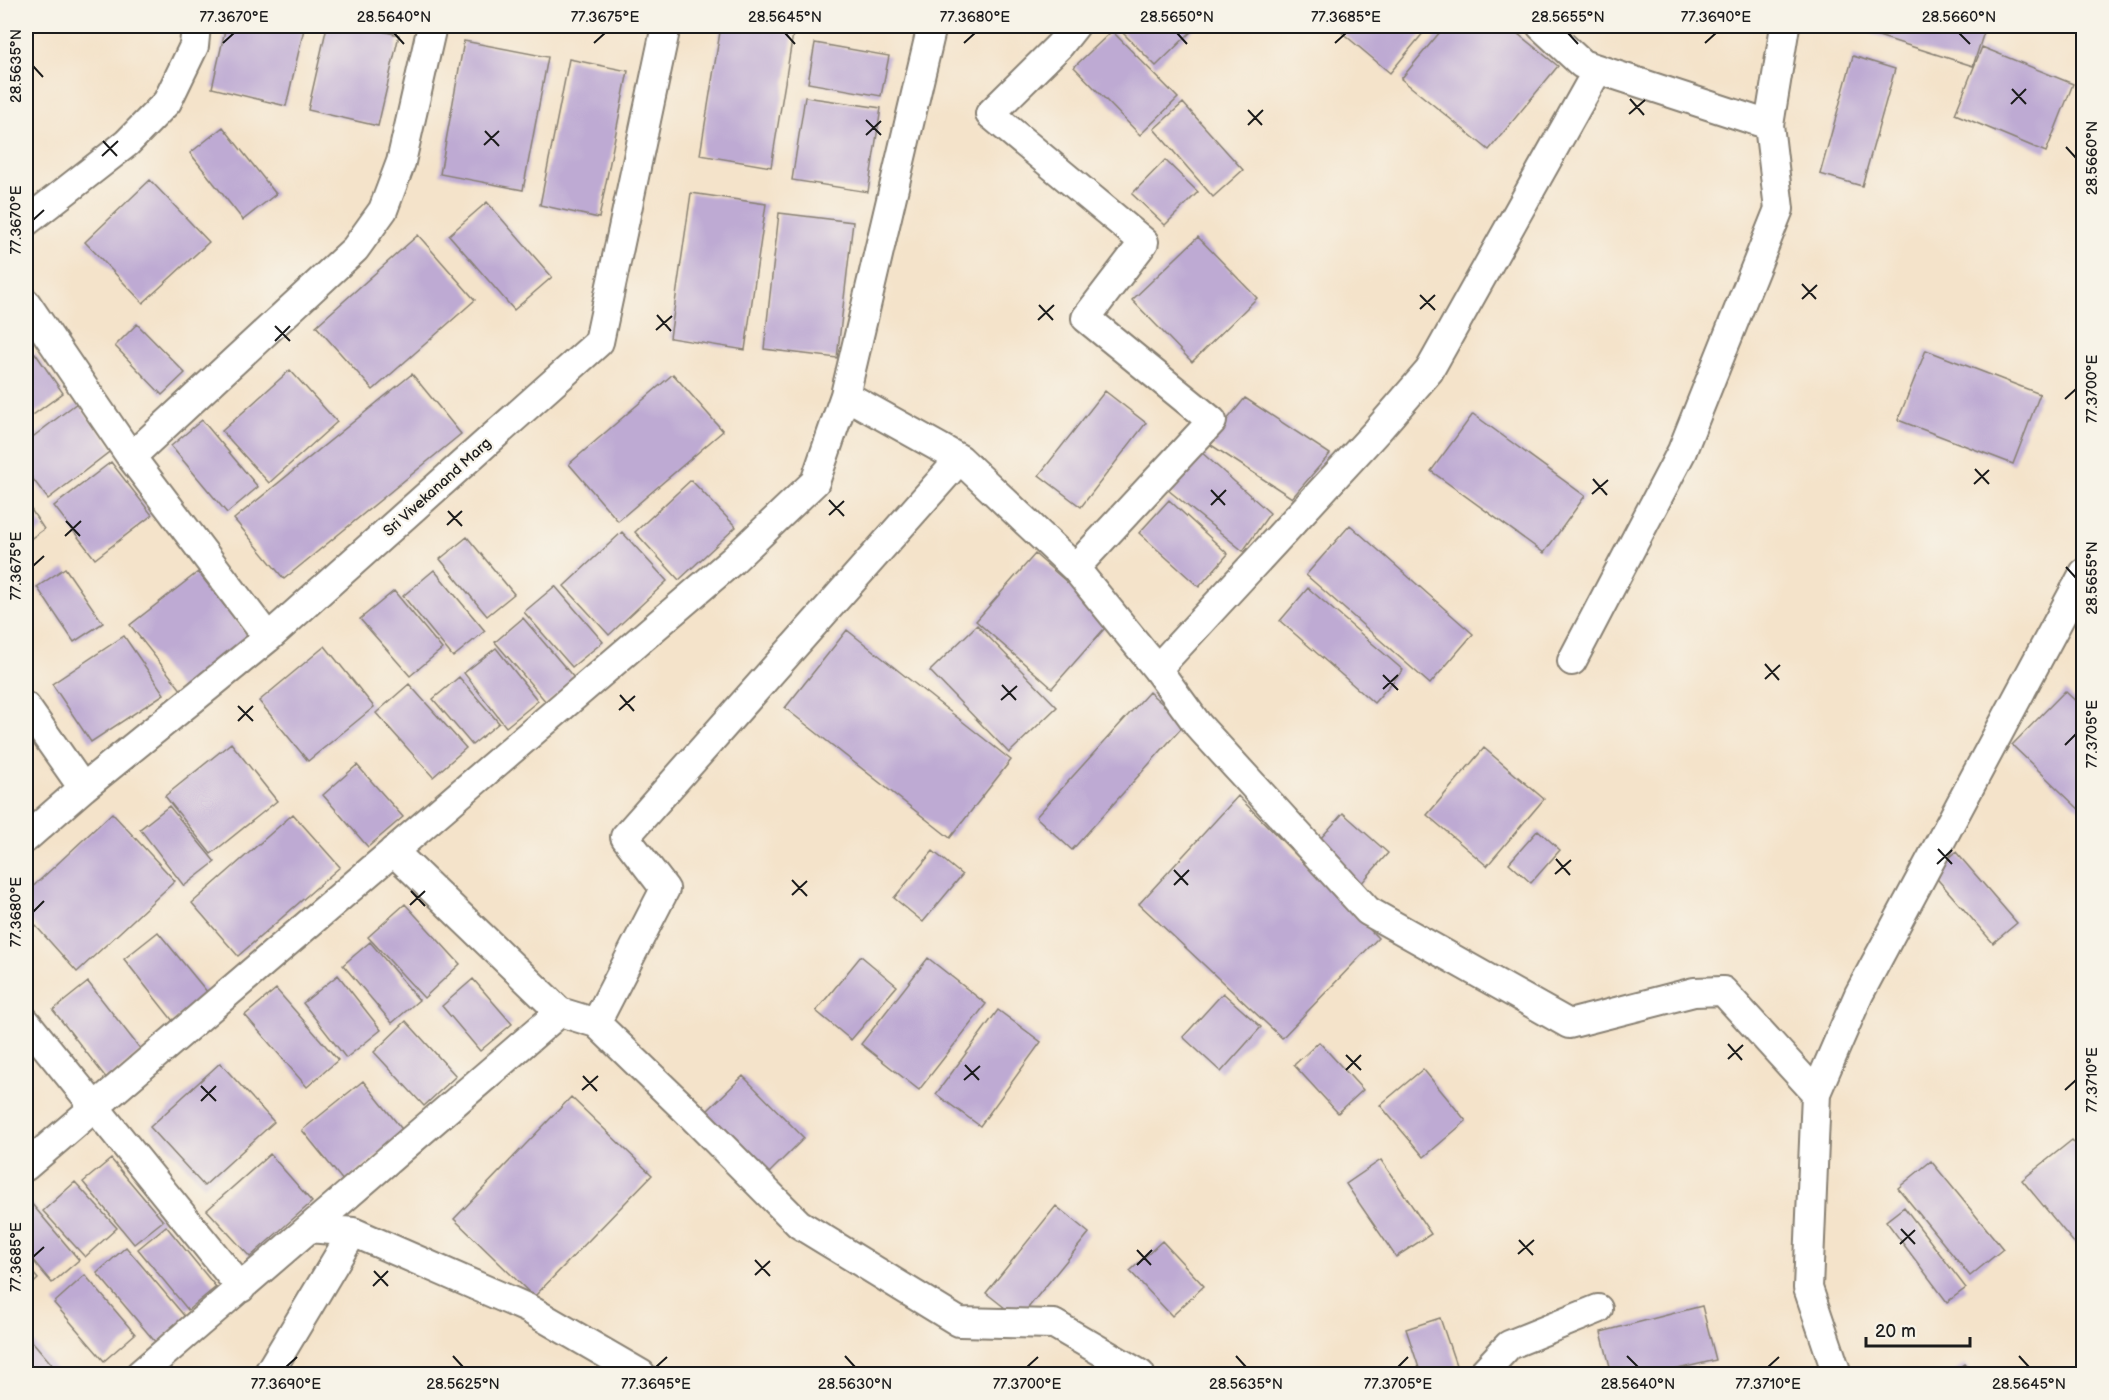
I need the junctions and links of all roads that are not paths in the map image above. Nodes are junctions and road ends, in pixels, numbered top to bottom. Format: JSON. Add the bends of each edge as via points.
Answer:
{"nodes":[{"id":1,"x":196,"y":26,"type":"edge"},
{"id":2,"x":432,"y":26,"type":"edge"},
{"id":3,"x":666,"y":26,"type":"edge"},
{"id":4,"x":932,"y":26,"type":"edge"},
{"id":5,"x":1075,"y":26,"type":"edge"},
{"id":6,"x":1541,"y":26,"type":"edge"},
{"id":7,"x":1785,"y":26,"type":"edge"},
{"id":8,"x":1598,"y":70,"type":"junction"},
{"id":9,"x":1769,"y":125,"type":"junction"},
{"id":10,"x":26,"y":222,"type":"edge"},
{"id":11,"x":26,"y":303,"type":"edge"},
{"id":12,"x":845,"y":395,"type":"junction"},
{"id":13,"x":131,"y":457,"type":"junction"},
{"id":14,"x":960,"y":459,"type":"junction"},
{"id":15,"x":1075,"y":568,"type":"junction"},
{"id":16,"x":2084,"y":573,"type":"edge"},
{"id":17,"x":268,"y":638,"type":"junction"},
{"id":18,"x":1572,"y":662,"type":"dead end"},
{"id":19,"x":1157,"y":669,"type":"junction"},
{"id":20,"x":26,"y":707,"type":"edge"},
{"id":21,"x":83,"y":788,"type":"junction"},
{"id":22,"x":26,"y":838,"type":"edge"},
{"id":23,"x":393,"y":851,"type":"junction"},
{"id":24,"x":560,"y":1012,"type":"junction"},
{"id":25,"x":26,"y":1022,"type":"edge"},
{"id":26,"x":596,"y":1023,"type":"junction"},
{"id":27,"x":1816,"y":1093,"type":"junction"},
{"id":28,"x":94,"y":1107,"type":"junction"},
{"id":29,"x":26,"y":1166,"type":"edge"},
{"id":30,"x":309,"y":1228,"type":"junction"},
{"id":31,"x":353,"y":1232,"type":"junction"},
{"id":32,"x":241,"y":1288,"type":"junction"},
{"id":33,"x":1598,"y":1309,"type":"dead end"},
{"id":34,"x":140,"y":1374,"type":"edge"},
{"id":35,"x":268,"y":1374,"type":"edge"},
{"id":36,"x":641,"y":1374,"type":"edge"},
{"id":37,"x":1140,"y":1374,"type":"edge"},
{"id":38,"x":1482,"y":1374,"type":"edge"},
{"id":39,"x":1837,"y":1374,"type":"edge"}],
"edges":[{"from":1,"to":10,"type":"street","via":[[194,46],[168,102],[127,143]]},
{"from":2,"to":13,"type":"street","via":[[401,162],[384,210],[355,249]]},
{"from":3,"to":17,"type":"street","name":"Sri Vivekanand Marg","via":[[599,342]]},
{"from":4,"to":12,"type":"street"},
{"from":5,"to":15,"type":"street","via":[[990,114],[1144,242],[1086,318],[1212,421]]},
{"from":6,"to":8,"type":"street","via":[[1582,64]]},
{"from":7,"to":9,"type":"street"},
{"from":8,"to":9,"type":"street"},
{"from":8,"to":19,"type":"street","via":[[1428,371]]},
{"from":9,"to":18,"type":"street","via":[[1779,208],[1682,451]]},
{"from":11,"to":13,"type":"street"},
{"from":12,"to":14,"type":"street"},
{"from":12,"to":23,"type":"street","via":[[815,482],[732,561]]},
{"from":13,"to":17,"type":"street"},
{"from":14,"to":15,"type":"street"},
{"from":14,"to":26,"type":"street","via":[[625,837],[665,889]]},
{"from":15,"to":19,"type":"street"},
{"from":16,"to":27,"type":"street","via":[[1859,994]]},
{"from":17,"to":21,"type":"street","name":"Sri Vivekanand Marg"},
{"from":19,"to":27,"type":"street","via":[[1198,725],[1368,911],[1569,1024],[1694,992],[1723,991]]},
{"from":20,"to":21,"type":"street"},
{"from":21,"to":22,"type":"street","name":"Sri Vivekanand Marg"},
{"from":23,"to":24,"type":"street"},
{"from":23,"to":28,"type":"street"},
{"from":24,"to":26,"type":"street"},
{"from":24,"to":30,"type":"street"},
{"from":25,"to":28,"type":"street"},
{"from":26,"to":37,"type":"street","via":[[799,1224],[959,1322],[1054,1324]]},
{"from":27,"to":39,"type":"street","via":[[1808,1288]]},
{"from":28,"to":29,"type":"street"},
{"from":28,"to":32,"type":"street"},
{"from":30,"to":31,"type":"street"},
{"from":30,"to":32,"type":"street"},
{"from":31,"to":35,"type":"street"},
{"from":31,"to":36,"type":"street","via":[[527,1308]]},
{"from":32,"to":34,"type":"street"},
{"from":33,"to":38,"type":"street","via":[[1509,1345]]}]}
